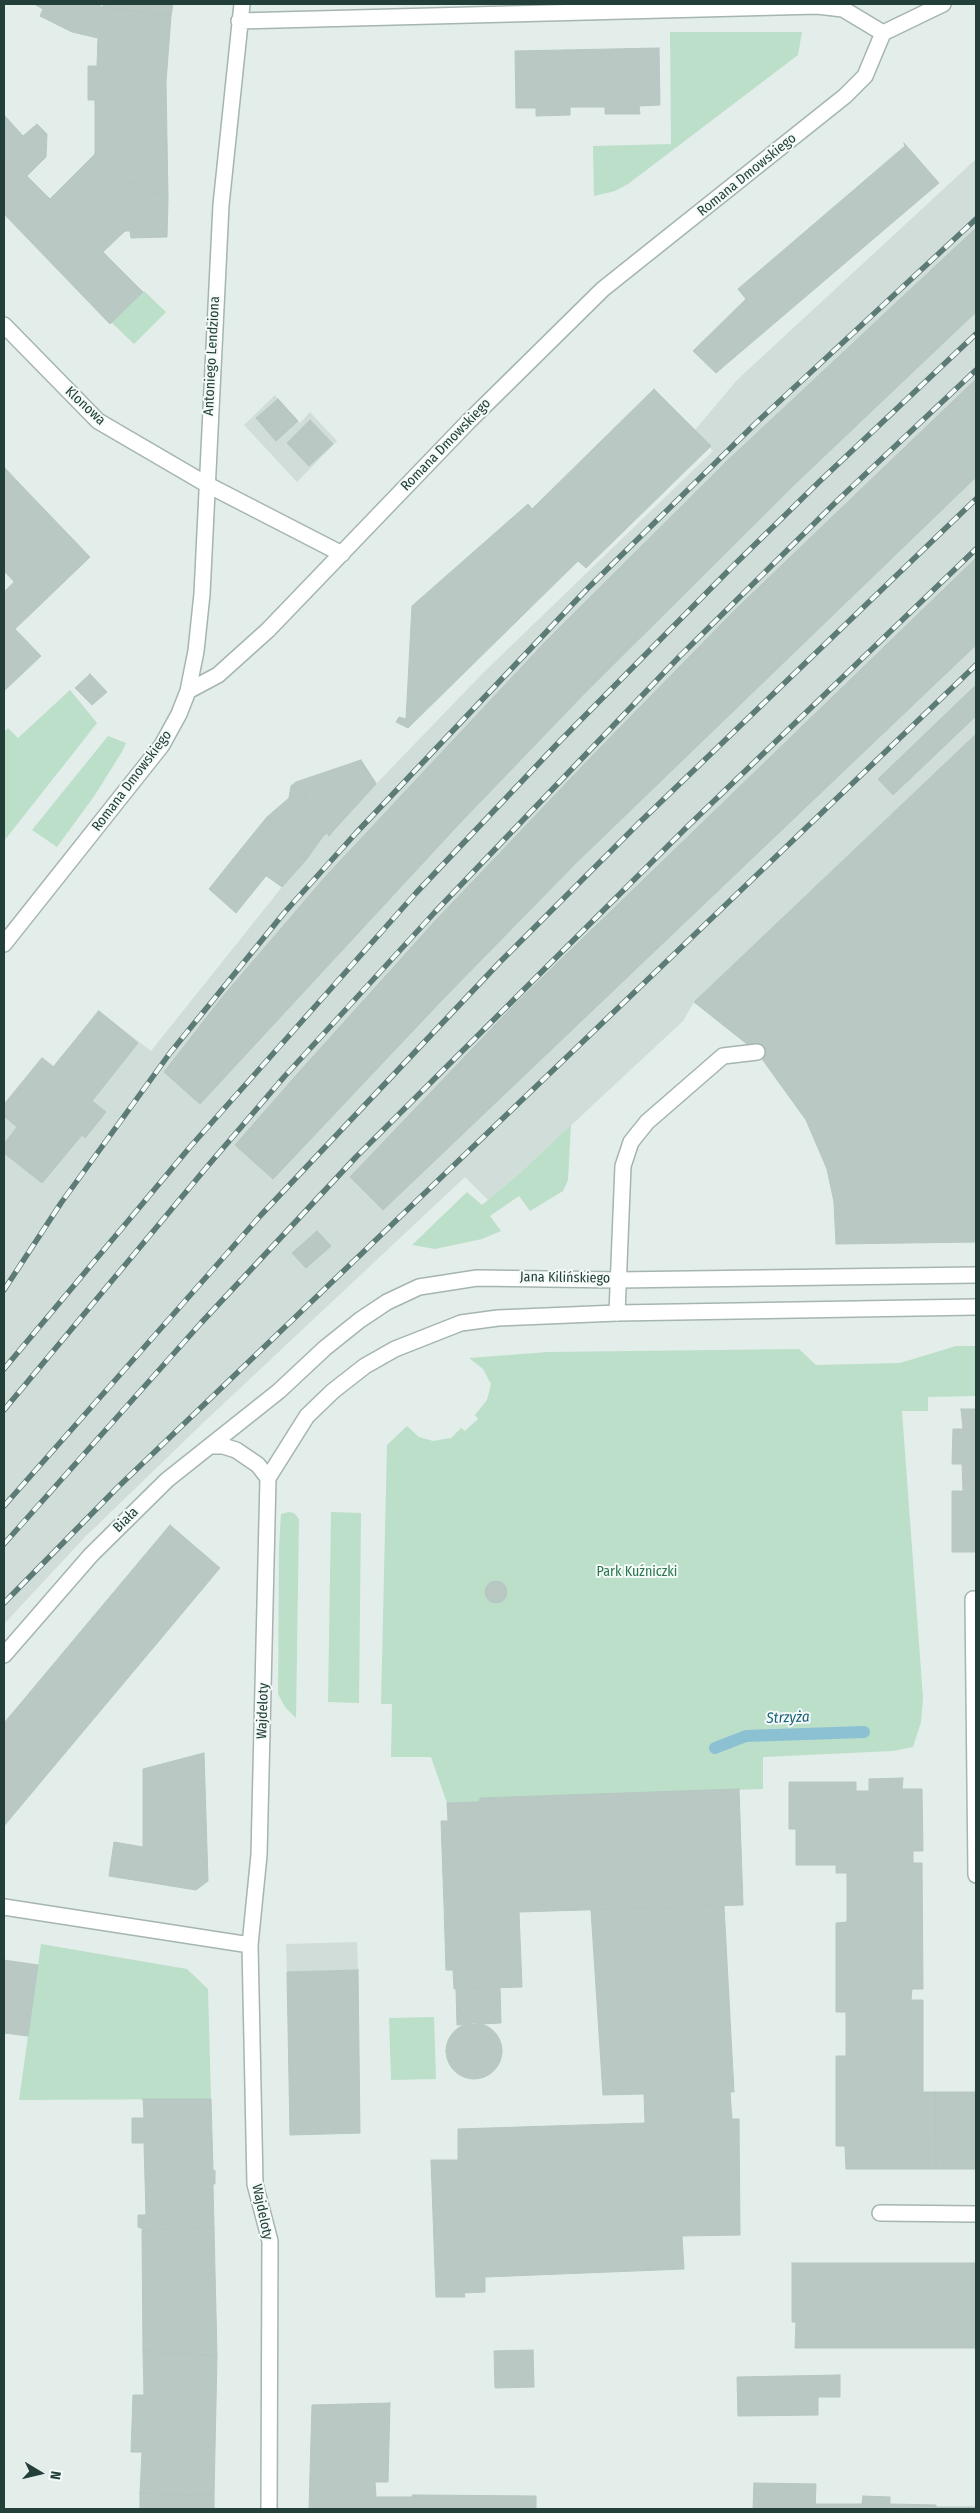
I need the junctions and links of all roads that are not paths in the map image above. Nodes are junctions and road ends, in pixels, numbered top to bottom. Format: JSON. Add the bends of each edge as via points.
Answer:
{"nodes":[{"id":1,"x":242,"y":4,"type":"edge"},
{"id":2,"x":944,"y":4,"type":"edge"},
{"id":3,"x":239,"y":21,"type":"junction"},
{"id":4,"x":883,"y":33,"type":"junction"},
{"id":5,"x":4,"y":326,"type":"edge"},
{"id":6,"x":206,"y":484,"type":"junction"},
{"id":7,"x":342,"y":554,"type":"junction"},
{"id":8,"x":188,"y":691,"type":"junction"},
{"id":9,"x":4,"y":944,"type":"edge"},
{"id":10,"x":757,"y":1052,"type":"dead end"},
{"id":11,"x":976,"y":1275,"type":"edge"},
{"id":12,"x":618,"y":1280,"type":"junction"},
{"id":13,"x":976,"y":1307,"type":"edge"},
{"id":14,"x":617,"y":1313,"type":"junction"},
{"id":15,"x":210,"y":1446,"type":"junction"},
{"id":16,"x":268,"y":1478,"type":"junction"},
{"id":17,"x":976,"y":1599,"type":"edge"},
{"id":18,"x":4,"y":1655,"type":"edge"},
{"id":19,"x":976,"y":1875,"type":"edge"},
{"id":20,"x":4,"y":1907,"type":"edge"},
{"id":21,"x":250,"y":1945,"type":"junction"},
{"id":22,"x":880,"y":2213,"type":"dead end"},
{"id":23,"x":976,"y":2214,"type":"edge"},
{"id":24,"x":269,"y":2509,"type":"edge"}],
"edges":[{"from":1,"to":3,"type":"street","name":"Antoniego Lendziona"},
{"from":2,"to":4,"type":"street"},
{"from":3,"to":4,"type":"street","via":[[817,6],[843,9]]},
{"from":3,"to":6,"type":"street","name":"Antoniego Lendziona","via":[[220,205]]},
{"from":4,"to":7,"type":"street","name":"Romana Dmowskiego","via":[[865,76],[845,96],[603,289],[468,422]]},
{"from":5,"to":6,"type":"street","name":"Klonowa","via":[[98,421]]},
{"from":6,"to":7,"type":"street","name":"Klonowa"},
{"from":6,"to":8,"type":"street","name":"Antoniego Lendziona","via":[[202,594]]},
{"from":7,"to":8,"type":"street","name":"Romana Dmowskiego","via":[[268,630],[218,674]]},
{"from":8,"to":9,"type":"street","name":"Romana Dmowskiego","via":[[162,745]]},
{"from":10,"to":12,"type":"street","via":[[723,1056],[647,1122],[631,1142],[623,1166]]},
{"from":11,"to":12,"type":"street","name":"Jana Kilińskiego"},
{"from":12,"to":14,"type":"street"},
{"from":12,"to":15,"type":"street","name":"Jana Kilińskiego","via":[[478,1278],[419,1287],[387,1302],[360,1320]]},
{"from":13,"to":14,"type":"street"},
{"from":14,"to":16,"type":"street","via":[[498,1318],[461,1323],[395,1348],[365,1366],[313,1410]]},
{"from":15,"to":16,"type":"street","via":[[236,1450],[258,1464]]},
{"from":15,"to":18,"type":"street","name":"Biała","via":[[166,1480],[91,1556]]},
{"from":16,"to":21,"type":"street","name":"Wajdeloty","via":[[259,1856]]},
{"from":17,"to":19,"type":"street","via":[[973,1599]]},
{"from":20,"to":21,"type":"street"},
{"from":21,"to":24,"type":"street","name":"Wajdeloty","via":[[255,2184],[270,2241]]},
{"from":22,"to":23,"type":"street"}]}
